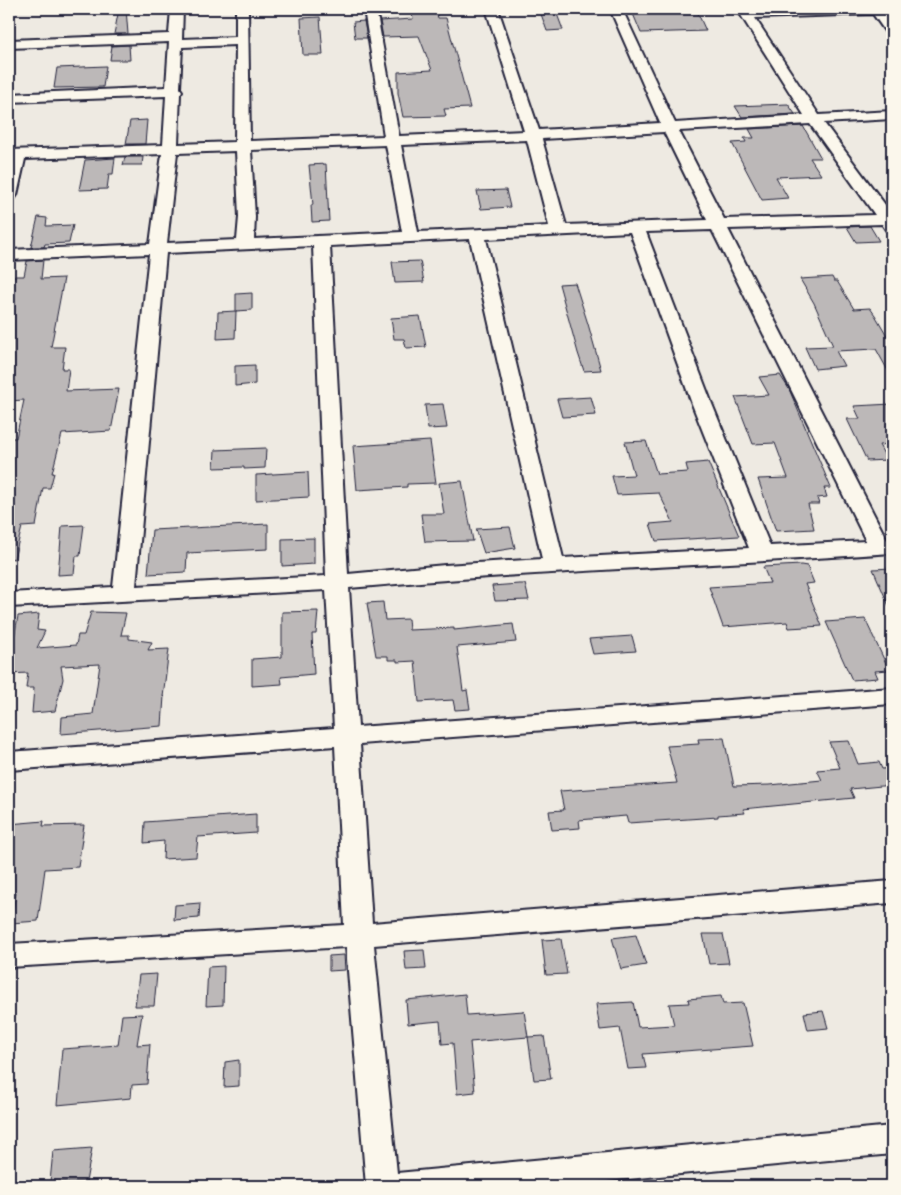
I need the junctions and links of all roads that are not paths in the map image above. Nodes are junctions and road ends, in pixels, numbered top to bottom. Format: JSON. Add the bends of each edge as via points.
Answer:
{"nodes":[{"id":1,"x":177,"y":9,"type":"edge"},
{"id":2,"x":242,"y":9,"type":"edge"},
{"id":3,"x":370,"y":9,"type":"edge"},
{"id":4,"x":492,"y":9,"type":"edge"},
{"id":5,"x":616,"y":9,"type":"edge"},
{"id":6,"x":892,"y":9,"type":"edge"},
{"id":7,"x":877,"y":10,"type":"edge"},
{"id":8,"x":745,"y":11,"type":"edge"},
{"id":9,"x":892,"y":31,"type":"edge"},
{"id":10,"x":177,"y":41,"type":"junction"},
{"id":11,"x":242,"y":41,"type":"junction"},
{"id":12,"x":9,"y":44,"type":"edge"},
{"id":13,"x":174,"y":91,"type":"junction"},
{"id":14,"x":9,"y":98,"type":"edge"},
{"id":15,"x":892,"y":115,"type":"edge"},
{"id":16,"x":814,"y":119,"type":"junction"},
{"id":17,"x":670,"y":128,"type":"junction"},
{"id":18,"x":534,"y":135,"type":"junction"},
{"id":19,"x":393,"y":142,"type":"junction"},
{"id":20,"x":243,"y":147,"type":"junction"},
{"id":21,"x":170,"y":150,"type":"junction"},
{"id":22,"x":13,"y":155,"type":"edge"},
{"id":23,"x":9,"y":195,"type":"edge"},
{"id":24,"x":891,"y":222,"type":"edge"},
{"id":25,"x":717,"y":224,"type":"junction"},
{"id":26,"x":636,"y":227,"type":"junction"},
{"id":27,"x":558,"y":231,"type":"junction"},
{"id":28,"x":477,"y":234,"type":"junction"},
{"id":29,"x":411,"y":237,"type":"junction"},
{"id":30,"x":321,"y":241,"type":"junction"},
{"id":31,"x":245,"y":244,"type":"junction"},
{"id":32,"x":158,"y":247,"type":"junction"},
{"id":33,"x":9,"y":255,"type":"edge"},
{"id":34,"x":886,"y":546,"type":"edge"},
{"id":35,"x":764,"y":555,"type":"junction"},
{"id":36,"x":554,"y":565,"type":"junction"},
{"id":37,"x":337,"y":582,"type":"junction"},
{"id":38,"x":124,"y":592,"type":"junction"},
{"id":39,"x":9,"y":600,"type":"edge"},
{"id":40,"x":892,"y":696,"type":"edge"},
{"id":41,"x":347,"y":736,"type":"junction"},
{"id":42,"x":9,"y":761,"type":"edge"},
{"id":43,"x":892,"y":892,"type":"edge"},
{"id":44,"x":359,"y":935,"type":"junction"},
{"id":45,"x":9,"y":956,"type":"edge"},
{"id":46,"x":892,"y":1140,"type":"edge"},
{"id":47,"x":382,"y":1186,"type":"edge"},
{"id":48,"x":402,"y":1186,"type":"edge"}],
"edges":[{"from":1,"to":10,"type":"street"},
{"from":2,"to":11,"type":"street"},
{"from":3,"to":19,"type":"street"},
{"from":4,"to":18,"type":"street"},
{"from":5,"to":17,"type":"street"},
{"from":6,"to":7,"type":"street"},
{"from":7,"to":8,"type":"street"},
{"from":7,"to":9,"type":"street"},
{"from":8,"to":16,"type":"street"},
{"from":10,"to":11,"type":"street"},
{"from":10,"to":12,"type":"street"},
{"from":10,"to":13,"type":"street"},
{"from":11,"to":20,"type":"street"},
{"from":13,"to":14,"type":"street"},
{"from":13,"to":21,"type":"street"},
{"from":15,"to":16,"type":"street"},
{"from":16,"to":17,"type":"street"},
{"from":16,"to":24,"type":"street"},
{"from":17,"to":18,"type":"street"},
{"from":17,"to":25,"type":"street"},
{"from":18,"to":19,"type":"street"},
{"from":18,"to":27,"type":"street"},
{"from":19,"to":20,"type":"street"},
{"from":19,"to":29,"type":"street"},
{"from":20,"to":21,"type":"street"},
{"from":20,"to":31,"type":"street"},
{"from":21,"to":22,"type":"street"},
{"from":21,"to":32,"type":"street"},
{"from":22,"to":23,"type":"street"},
{"from":24,"to":25,"type":"street"},
{"from":25,"to":26,"type":"street"},
{"from":25,"to":34,"type":"street"},
{"from":26,"to":27,"type":"street"},
{"from":26,"to":35,"type":"street","via":[[702,404]]},
{"from":27,"to":28,"type":"street"},
{"from":28,"to":29,"type":"street"},
{"from":28,"to":36,"type":"street"},
{"from":29,"to":30,"type":"street"},
{"from":30,"to":31,"type":"street"},
{"from":30,"to":37,"type":"street"},
{"from":31,"to":32,"type":"street"},
{"from":32,"to":33,"type":"street"},
{"from":32,"to":38,"type":"street"},
{"from":34,"to":35,"type":"street"},
{"from":35,"to":36,"type":"street"},
{"from":36,"to":37,"type":"street"},
{"from":37,"to":38,"type":"street"},
{"from":37,"to":41,"type":"street"},
{"from":38,"to":39,"type":"street"},
{"from":40,"to":41,"type":"street"},
{"from":41,"to":42,"type":"street"},
{"from":41,"to":44,"type":"street"},
{"from":43,"to":44,"type":"street"},
{"from":44,"to":45,"type":"street"},
{"from":44,"to":47,"type":"street"},
{"from":46,"to":48,"type":"street"}]}
